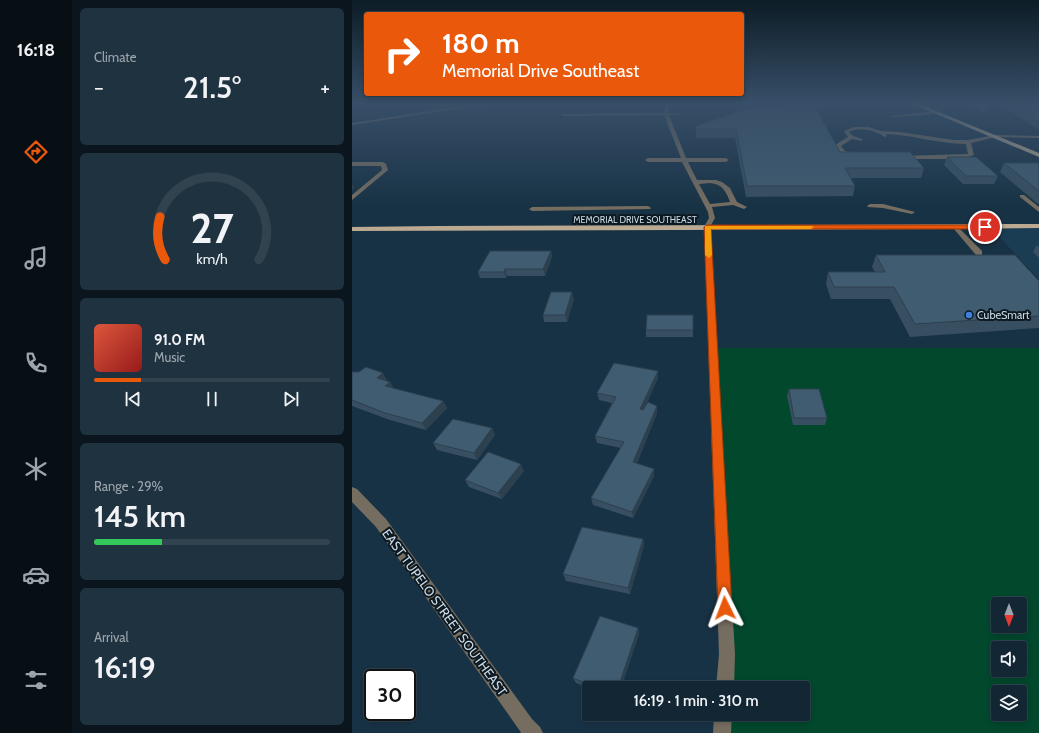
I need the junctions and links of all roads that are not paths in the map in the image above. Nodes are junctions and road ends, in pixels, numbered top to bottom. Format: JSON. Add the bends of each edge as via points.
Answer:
{"nodes":[{"id":1,"x":675,"y":137,"type":"edge"},
{"id":2,"x":851,"y":137,"type":"joint"},
{"id":3,"x":925,"y":137,"type":"edge"},
{"id":4,"x":990,"y":137,"type":"edge"},
{"id":5,"x":997,"y":137,"type":"edge"},
{"id":6,"x":860,"y":140,"type":"dead end"},
{"id":7,"x":930,"y":140,"type":"dead end"},
{"id":8,"x":1005,"y":141,"type":"junction"},
{"id":9,"x":968,"y":143,"type":"junction"},
{"id":10,"x":1039,"y":154,"type":"edge"},
{"id":11,"x":863,"y":156,"type":"edge"},
{"id":12,"x":892,"y":157,"type":"edge"},
{"id":13,"x":648,"y":160,"type":"dead end"},
{"id":14,"x":684,"y":160,"type":"junction"},
{"id":15,"x":726,"y":160,"type":"dead end"},
{"id":16,"x":352,"y":164,"type":"edge"},
{"id":17,"x":695,"y":182,"type":"junction"},
{"id":18,"x":1022,"y":196,"type":"dead end"},
{"id":19,"x":352,"y":198,"type":"edge"},
{"id":20,"x":734,"y":203,"type":"junction"},
{"id":21,"x":708,"y":206,"type":"junction"},
{"id":22,"x":870,"y":206,"type":"dead end"},
{"id":23,"x":744,"y":207,"type":"dead end"},
{"id":24,"x":648,"y":208,"type":"dead end"},
{"id":25,"x":532,"y":209,"type":"dead end"},
{"id":26,"x":1039,"y":210,"type":"edge"},
{"id":27,"x":912,"y":212,"type":"dead end"},
{"id":28,"x":1039,"y":226,"type":"edge"},
{"id":29,"x":707,"y":227,"type":"junction"},
{"id":30,"x":956,"y":228,"type":"junction"},
{"id":31,"x":352,"y":229,"type":"edge"},
{"id":32,"x":979,"y":253,"type":"edge"},
{"id":33,"x":352,"y":493,"type":"edge"},
{"id":34,"x":725,"y":681,"type":"edge"},
{"id":35,"x":723,"y":721,"type":"edge"},
{"id":36,"x":534,"y":733,"type":"edge"},
{"id":37,"x":722,"y":733,"type":"edge"}],
"edges":[{"from":1,"to":14,"type":"street"},
{"from":2,"to":6,"type":"street"},
{"from":2,"to":11,"type":"street","via":[[838,145],[839,148],[843,152]]},
{"from":3,"to":9,"type":"street"},
{"from":4,"to":9,"type":"street"},
{"from":5,"to":8,"type":"main road"},
{"from":7,"to":9,"type":"street"},
{"from":8,"to":9,"type":"street"},
{"from":8,"to":10,"type":"main road"},
{"from":9,"to":12,"type":"street","via":[[971,155],[962,157]]},
{"from":13,"to":14,"type":"street"},
{"from":14,"to":15,"type":"street"},
{"from":14,"to":17,"type":"street"},
{"from":16,"to":19,"type":"street","via":[[383,164],[386,170]]},
{"from":17,"to":20,"type":"street","via":[[712,181],[724,184]]},
{"from":17,"to":21,"type":"street"},
{"from":18,"to":26,"type":"street"},
{"from":20,"to":21,"type":"street"},
{"from":20,"to":23,"type":"street"},
{"from":21,"to":29,"type":"street","via":[[712,218]]},
{"from":22,"to":27,"type":"street","via":[[884,203]]},
{"from":24,"to":25,"type":"street"},
{"from":28,"to":30,"type":"main road","name":"MEMORIAL DRIVE SOUTHEAST"},
{"from":29,"to":30,"type":"main road","name":"MEMORIAL DRIVE SOUTHEAST"},
{"from":29,"to":31,"type":"main road","name":"MEMORIAL DRIVE SOUTHEAST"},
{"from":29,"to":34,"type":"street","via":[[727,654]]},
{"from":30,"to":32,"type":"street"},
{"from":33,"to":36,"type":"street","name":"EAST TUPELO STREET SOUTHEAST","via":[[382,523],[526,726]]},
{"from":35,"to":37,"type":"street"}]}
